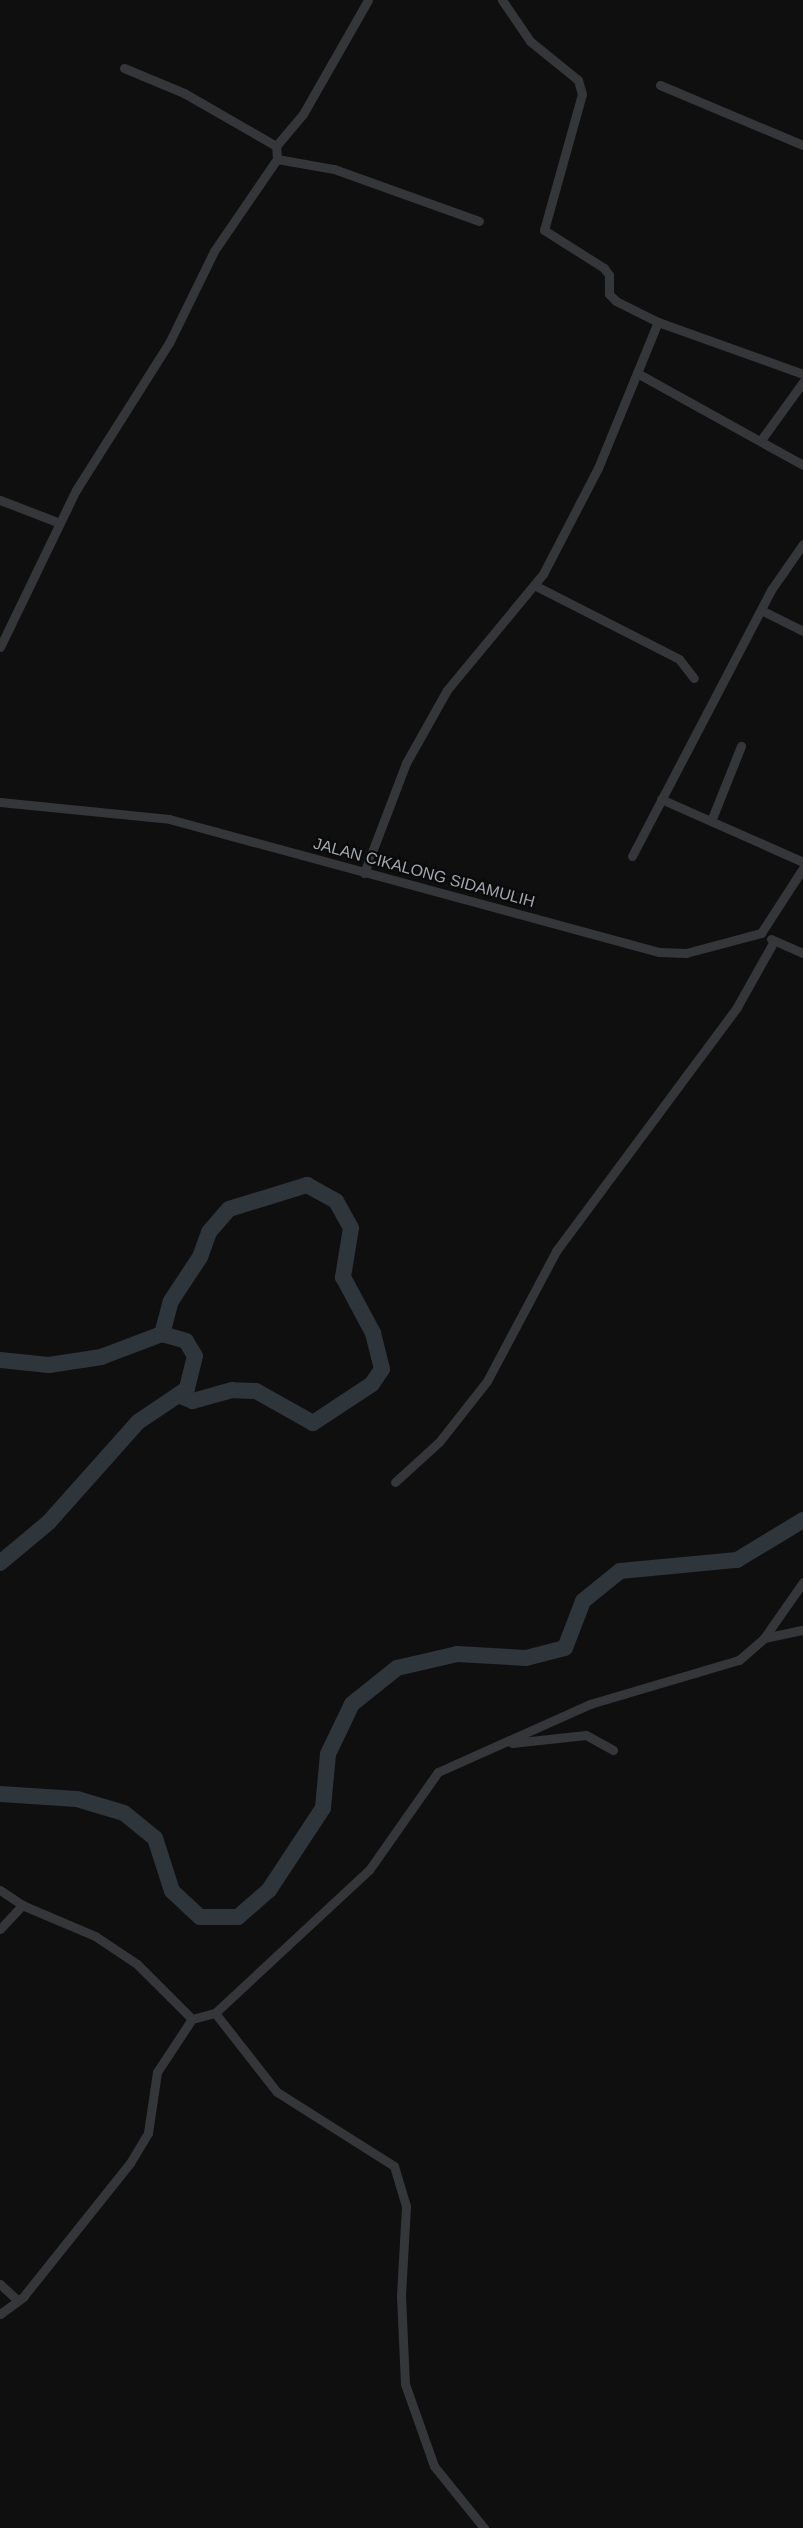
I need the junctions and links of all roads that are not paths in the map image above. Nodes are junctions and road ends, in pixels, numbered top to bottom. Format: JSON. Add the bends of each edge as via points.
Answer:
{"nodes":[{"id":1,"x":368,"y":0,"type":"edge"},
{"id":2,"x":502,"y":0,"type":"edge"},
{"id":3,"x":124,"y":68,"type":"dead end"},
{"id":4,"x":660,"y":85,"type":"dead end"},
{"id":5,"x":803,"y":145,"type":"edge"},
{"id":6,"x":276,"y":146,"type":"junction"},
{"id":7,"x":277,"y":159,"type":"junction"},
{"id":8,"x":479,"y":221,"type":"dead end"},
{"id":9,"x":658,"y":322,"type":"junction"},
{"id":10,"x":637,"y":373,"type":"junction"},
{"id":11,"x":803,"y":374,"type":"edge"},
{"id":12,"x":803,"y":382,"type":"edge"},
{"id":13,"x":761,"y":440,"type":"junction"},
{"id":14,"x":803,"y":465,"type":"edge"},
{"id":15,"x":0,"y":501,"type":"edge"},
{"id":16,"x":60,"y":523,"type":"junction"},
{"id":17,"x":803,"y":544,"type":"edge"},
{"id":18,"x":534,"y":585,"type":"junction"},
{"id":19,"x":761,"y":610,"type":"junction"},
{"id":20,"x":803,"y":631,"type":"edge"},
{"id":21,"x":0,"y":648,"type":"edge"},
{"id":22,"x":694,"y":678,"type":"dead end"},
{"id":23,"x":741,"y":746,"type":"dead end"},
{"id":24,"x":661,"y":799,"type":"junction"},
{"id":25,"x":0,"y":802,"type":"edge"},
{"id":26,"x":711,"y":821,"type":"junction"},
{"id":27,"x":632,"y":856,"type":"dead end"},
{"id":28,"x":803,"y":862,"type":"edge"},
{"id":29,"x":803,"y":868,"type":"edge"},
{"id":30,"x":364,"y":873,"type":"junction"},
{"id":31,"x":761,"y":933,"type":"junction"},
{"id":32,"x":774,"y":941,"type":"junction"},
{"id":33,"x":803,"y":953,"type":"edge"},
{"id":34,"x":394,"y":1482,"type":"dead end"},
{"id":35,"x":803,"y":1582,"type":"edge"},
{"id":36,"x":803,"y":1630,"type":"edge"},
{"id":37,"x":764,"y":1638,"type":"junction"},
{"id":38,"x":612,"y":1750,"type":"dead end"},
{"id":39,"x":481,"y":1752,"type":"junction"},
{"id":40,"x":0,"y":1890,"type":"edge"},
{"id":41,"x":22,"y":1905,"type":"junction"},
{"id":42,"x":0,"y":1929,"type":"edge"},
{"id":43,"x":214,"y":2013,"type":"junction"},
{"id":44,"x":192,"y":2019,"type":"junction"},
{"id":45,"x":0,"y":2284,"type":"edge"},
{"id":46,"x":15,"y":2298,"type":"junction"},
{"id":47,"x":0,"y":2314,"type":"edge"},
{"id":48,"x":484,"y":2528,"type":"edge"}],
"edges":[{"from":1,"to":6,"type":"street","via":[[303,114]]},
{"from":2,"to":9,"type":"street","via":[[530,41],[578,80],[582,94],[544,230],[604,268],[609,274],[609,294],[616,301]]},
{"from":3,"to":6,"type":"street","via":[[184,93]]},
{"from":4,"to":5,"type":"street"},
{"from":6,"to":7,"type":"street"},
{"from":7,"to":8,"type":"street","via":[[334,170]]},
{"from":7,"to":16,"type":"street","via":[[214,251],[170,343]]},
{"from":9,"to":10,"type":"street"},
{"from":9,"to":11,"type":"street"},
{"from":10,"to":13,"type":"street"},
{"from":10,"to":18,"type":"street","via":[[598,468]]},
{"from":12,"to":13,"type":"street"},
{"from":13,"to":14,"type":"street"},
{"from":15,"to":16,"type":"street"},
{"from":16,"to":21,"type":"street"},
{"from":17,"to":19,"type":"street"},
{"from":18,"to":22,"type":"street","via":[[679,659]]},
{"from":18,"to":30,"type":"street","via":[[447,690],[406,763]]},
{"from":19,"to":20,"type":"street"},
{"from":19,"to":24,"type":"street"},
{"from":23,"to":26,"type":"street"},
{"from":24,"to":26,"type":"street"},
{"from":24,"to":27,"type":"street"},
{"from":25,"to":30,"type":"street","name":"JALAN CIKALONG SIDAMULIH","via":[[169,819]]},
{"from":26,"to":28,"type":"street"},
{"from":29,"to":31,"type":"street"},
{"from":30,"to":31,"type":"street","name":"JALAN CIKALONG SIDAMULIH","via":[[659,952],[686,953]]},
{"from":31,"to":32,"type":"street"},
{"from":32,"to":33,"type":"street"},
{"from":32,"to":34,"type":"street","via":[[737,1007],[556,1251],[487,1381],[439,1442]]},
{"from":35,"to":37,"type":"street"},
{"from":36,"to":37,"type":"street"},
{"from":37,"to":39,"type":"street","via":[[739,1660],[590,1704]]},
{"from":38,"to":39,"type":"street","via":[[599,1740],[574,1735],[527,1739]]},
{"from":39,"to":43,"type":"street","via":[[438,1772],[369,1870]]},
{"from":40,"to":41,"type":"street"},
{"from":41,"to":42,"type":"street"},
{"from":41,"to":44,"type":"street","via":[[95,1936],[137,1964]]},
{"from":43,"to":44,"type":"street"},
{"from":43,"to":48,"type":"street","via":[[277,2092],[394,2166],[406,2206],[401,2296],[405,2384],[434,2466]]},
{"from":44,"to":46,"type":"street","via":[[157,2072],[148,2133],[130,2163],[23,2297]]},
{"from":45,"to":46,"type":"street"},
{"from":46,"to":47,"type":"street"}]}
